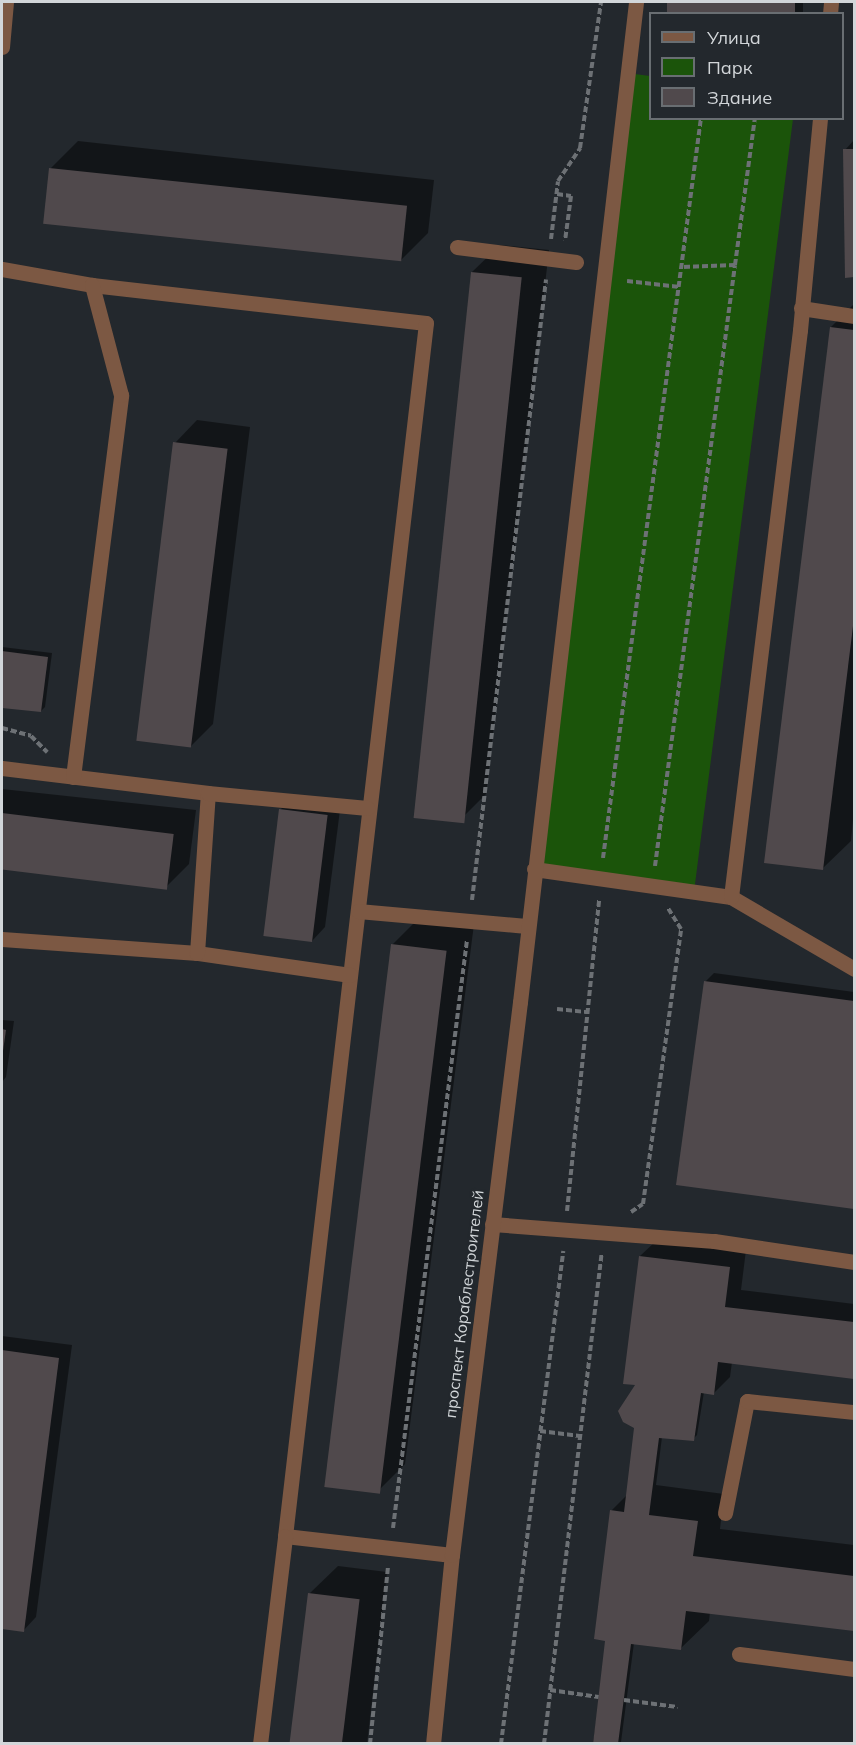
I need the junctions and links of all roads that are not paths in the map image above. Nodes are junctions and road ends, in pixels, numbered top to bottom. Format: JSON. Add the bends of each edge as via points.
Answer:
{"nodes":[{"id":1,"x":6,"y":2,"type":"edge"},
{"id":2,"x":636,"y":2,"type":"edge"},
{"id":3,"x":2,"y":47,"type":"edge"},
{"id":4,"x":820,"y":120,"type":"edge"},
{"id":5,"x":457,"y":247,"type":"dead end"},
{"id":6,"x":576,"y":262,"type":"dead end"},
{"id":7,"x":2,"y":269,"type":"edge"},
{"id":8,"x":92,"y":285,"type":"junction"},
{"id":9,"x":801,"y":308,"type":"junction"},
{"id":10,"x":855,"y":316,"type":"edge"},
{"id":11,"x":2,"y":768,"type":"edge"},
{"id":12,"x":73,"y":777,"type":"junction"},
{"id":13,"x":208,"y":793,"type":"junction"},
{"id":14,"x":368,"y":808,"type":"junction"},
{"id":15,"x":534,"y":869,"type":"junction"},
{"id":16,"x":731,"y":897,"type":"junction"},
{"id":17,"x":358,"y":911,"type":"junction"},
{"id":18,"x":526,"y":926,"type":"junction"},
{"id":19,"x":2,"y":939,"type":"edge"},
{"id":20,"x":197,"y":953,"type":"junction"},
{"id":21,"x":855,"y":969,"type":"edge"},
{"id":22,"x":350,"y":975,"type":"junction"},
{"id":23,"x":492,"y":1224,"type":"junction"},
{"id":24,"x":855,"y":1262,"type":"edge"},
{"id":25,"x":855,"y":1412,"type":"edge"},
{"id":26,"x":725,"y":1513,"type":"dead end"},
{"id":27,"x":285,"y":1536,"type":"junction"},
{"id":28,"x":452,"y":1555,"type":"junction"},
{"id":29,"x":739,"y":1654,"type":"dead end"},
{"id":30,"x":855,"y":1669,"type":"edge"},
{"id":31,"x":260,"y":1743,"type":"edge"},
{"id":32,"x":433,"y":1743,"type":"edge"}],
"edges":[{"from":1,"to":3,"type":"street"},
{"from":2,"to":15,"type":"street","name":"проспект Кораблестроителей"},
{"from":4,"to":9,"type":"street"},
{"from":5,"to":6,"type":"street"},
{"from":7,"to":8,"type":"street"},
{"from":8,"to":12,"type":"street","via":[[121,395]]},
{"from":8,"to":14,"type":"street","via":[[426,323]]},
{"from":9,"to":10,"type":"street"},
{"from":9,"to":16,"type":"street"},
{"from":11,"to":12,"type":"street"},
{"from":12,"to":13,"type":"street"},
{"from":13,"to":14,"type":"street"},
{"from":13,"to":20,"type":"street"},
{"from":14,"to":17,"type":"street"},
{"from":15,"to":16,"type":"street"},
{"from":15,"to":18,"type":"street","name":"проспект Кораблестроителей"},
{"from":16,"to":21,"type":"street"},
{"from":17,"to":18,"type":"street"},
{"from":17,"to":22,"type":"street"},
{"from":18,"to":23,"type":"street","name":"проспект Кораблестроителей"},
{"from":19,"to":20,"type":"street"},
{"from":20,"to":22,"type":"street"},
{"from":22,"to":27,"type":"street"},
{"from":23,"to":24,"type":"street","via":[[714,1241]]},
{"from":23,"to":28,"type":"street","name":"проспект Кораблестроителей"},
{"from":25,"to":26,"type":"street","via":[[747,1401]]},
{"from":27,"to":28,"type":"street"},
{"from":27,"to":31,"type":"street"},
{"from":28,"to":32,"type":"street","name":"проспект Кораблестроителей"},
{"from":29,"to":30,"type":"street"}]}
